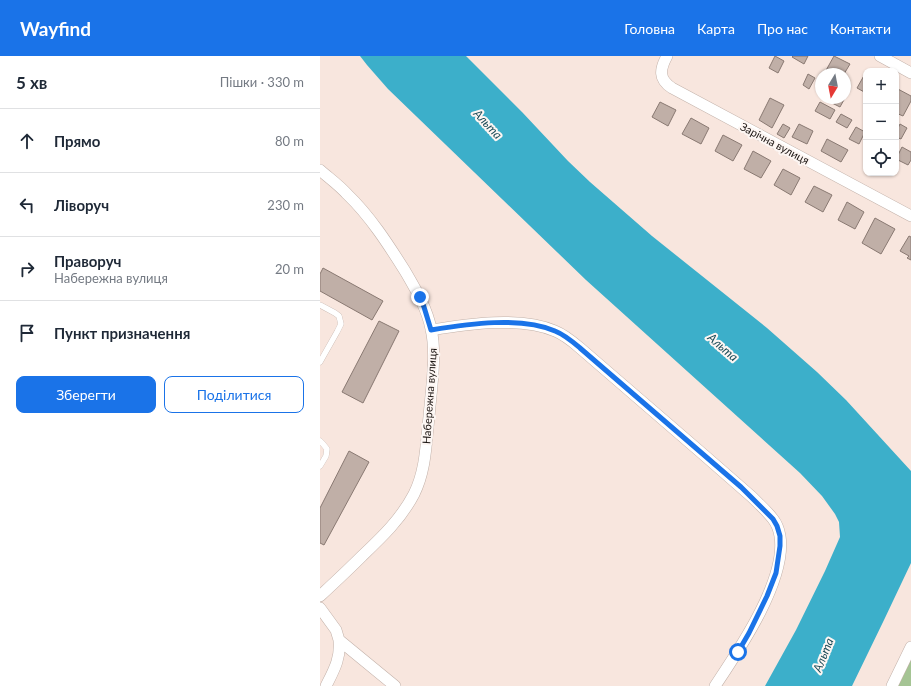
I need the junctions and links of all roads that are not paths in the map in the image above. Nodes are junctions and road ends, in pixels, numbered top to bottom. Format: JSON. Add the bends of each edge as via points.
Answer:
{"nodes":[{"id":1,"x":667,"y":56,"type":"edge"},
{"id":2,"x":880,"y":56,"type":"edge"},
{"id":3,"x":911,"y":73,"type":"edge"},
{"id":4,"x":320,"y":170,"type":"edge"},
{"id":5,"x":911,"y":216,"type":"edge"},
{"id":6,"x":320,"y":305,"type":"edge"},
{"id":7,"x":431,"y":330,"type":"junction"},
{"id":8,"x":320,"y":362,"type":"edge"},
{"id":9,"x":320,"y":441,"type":"edge"},
{"id":10,"x":320,"y":466,"type":"edge"},
{"id":11,"x":320,"y":596,"type":"edge"},
{"id":12,"x":320,"y":608,"type":"edge"},
{"id":13,"x":339,"y":640,"type":"junction"},
{"id":14,"x":911,"y":647,"type":"edge"},
{"id":15,"x":326,"y":686,"type":"edge"},
{"id":16,"x":395,"y":686,"type":"edge"},
{"id":17,"x":715,"y":686,"type":"edge"},
{"id":18,"x":892,"y":686,"type":"edge"}],
"edges":[{"from":1,"to":5,"type":"street","name":"Зарічна вулиця","via":[[661,71],[667,85]]},
{"from":2,"to":3,"type":"street"},
{"from":4,"to":7,"type":"street","name":"Набережна вулиця","via":[[348,194],[384,238],[420,297]]},
{"from":6,"to":8,"type":"lane","via":[[336,313],[341,324]]},
{"from":7,"to":11,"type":"street","name":"Набережна вулиця","via":[[433,362],[429,413],[423,466],[418,485],[393,525]]},
{"from":7,"to":17,"type":"street","via":[[476,324],[513,323],[556,331],[580,348],[730,477],[773,519],[780,536],[779,559],[773,583],[742,646]]},
{"from":9,"to":10,"type":"lane","via":[[327,449]]},
{"from":12,"to":13,"type":"street","via":[[334,626]]},
{"from":13,"to":15,"type":"street","via":[[337,664]]},
{"from":13,"to":16,"type":"street"},
{"from":14,"to":18,"type":"street"}]}
